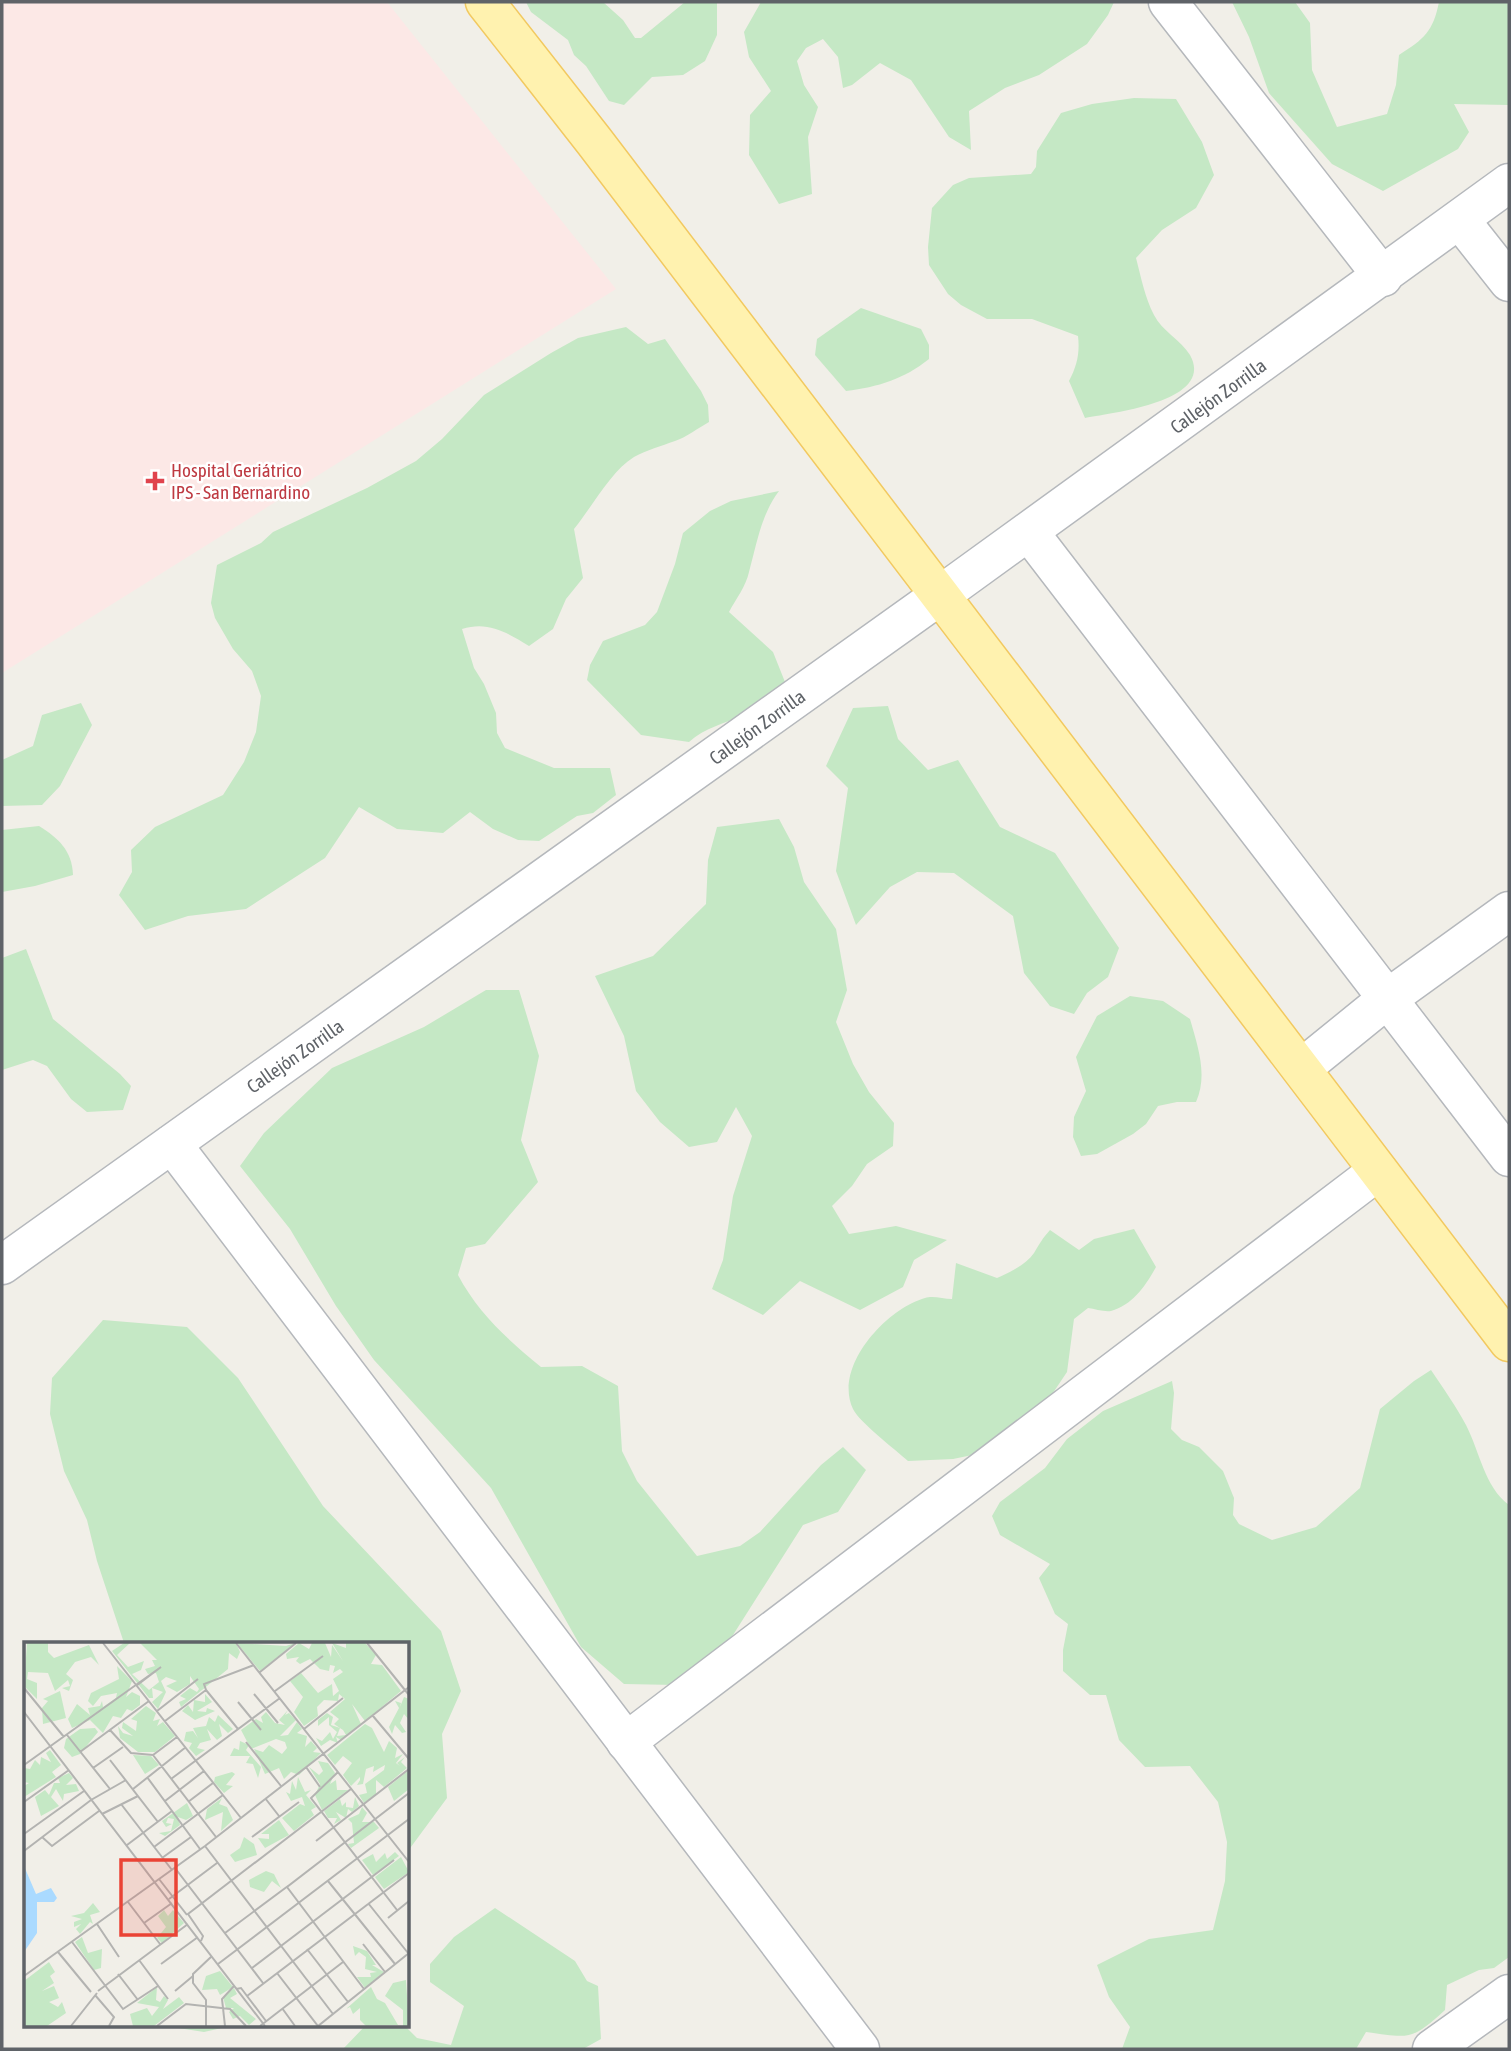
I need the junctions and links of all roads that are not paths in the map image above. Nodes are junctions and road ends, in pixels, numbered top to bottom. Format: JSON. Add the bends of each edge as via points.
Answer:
{"nodes":[{"id":1,"x":485,"y":2,"type":"edge"},
{"id":2,"x":1168,"y":2,"type":"edge"},
{"id":3,"x":1509,"y":183,"type":"edge"},
{"id":4,"x":1460,"y":220,"type":"junction"},
{"id":5,"x":1383,"y":276,"type":"junction"},
{"id":6,"x":1509,"y":282,"type":"edge"},
{"id":7,"x":1029,"y":532,"type":"junction"},
{"id":8,"x":939,"y":596,"type":"junction"},
{"id":9,"x":1509,"y":911,"type":"edge"},
{"id":10,"x":1387,"y":999,"type":"junction"},
{"id":11,"x":1302,"y":1068,"type":"junction"},
{"id":12,"x":172,"y":1144,"type":"junction"},
{"id":13,"x":1509,"y":1157,"type":"edge"},
{"id":14,"x":1378,"y":1171,"type":"junction"},
{"id":15,"x":2,"y":1265,"type":"edge"},
{"id":16,"x":1509,"y":1342,"type":"edge"},
{"id":17,"x":626,"y":1742,"type":"junction"},
{"id":18,"x":1509,"y":1994,"type":"edge"},
{"id":19,"x":860,"y":2049,"type":"edge"},
{"id":20,"x":1432,"y":2049,"type":"edge"}],
"edges":[{"from":1,"to":8,"type":"main road"},
{"from":2,"to":5,"type":"street"},
{"from":3,"to":4,"type":"street","name":"Callejón Zorrilla"},
{"from":4,"to":5,"type":"street","name":"Callejón Zorrilla"},
{"from":4,"to":6,"type":"street"},
{"from":5,"to":7,"type":"street","name":"Callejón Zorrilla"},
{"from":7,"to":8,"type":"street","name":"Callejón Zorrilla"},
{"from":7,"to":10,"type":"street"},
{"from":8,"to":11,"type":"main road"},
{"from":8,"to":12,"type":"street","name":"Callejón Zorrilla"},
{"from":9,"to":10,"type":"street"},
{"from":10,"to":11,"type":"street"},
{"from":10,"to":13,"type":"street"},
{"from":11,"to":14,"type":"main road"},
{"from":12,"to":15,"type":"street","name":"Callejón Zorrilla"},
{"from":12,"to":17,"type":"street"},
{"from":14,"to":16,"type":"main road"},
{"from":14,"to":17,"type":"street"},
{"from":17,"to":19,"type":"street"},
{"from":18,"to":20,"type":"street"}]}
